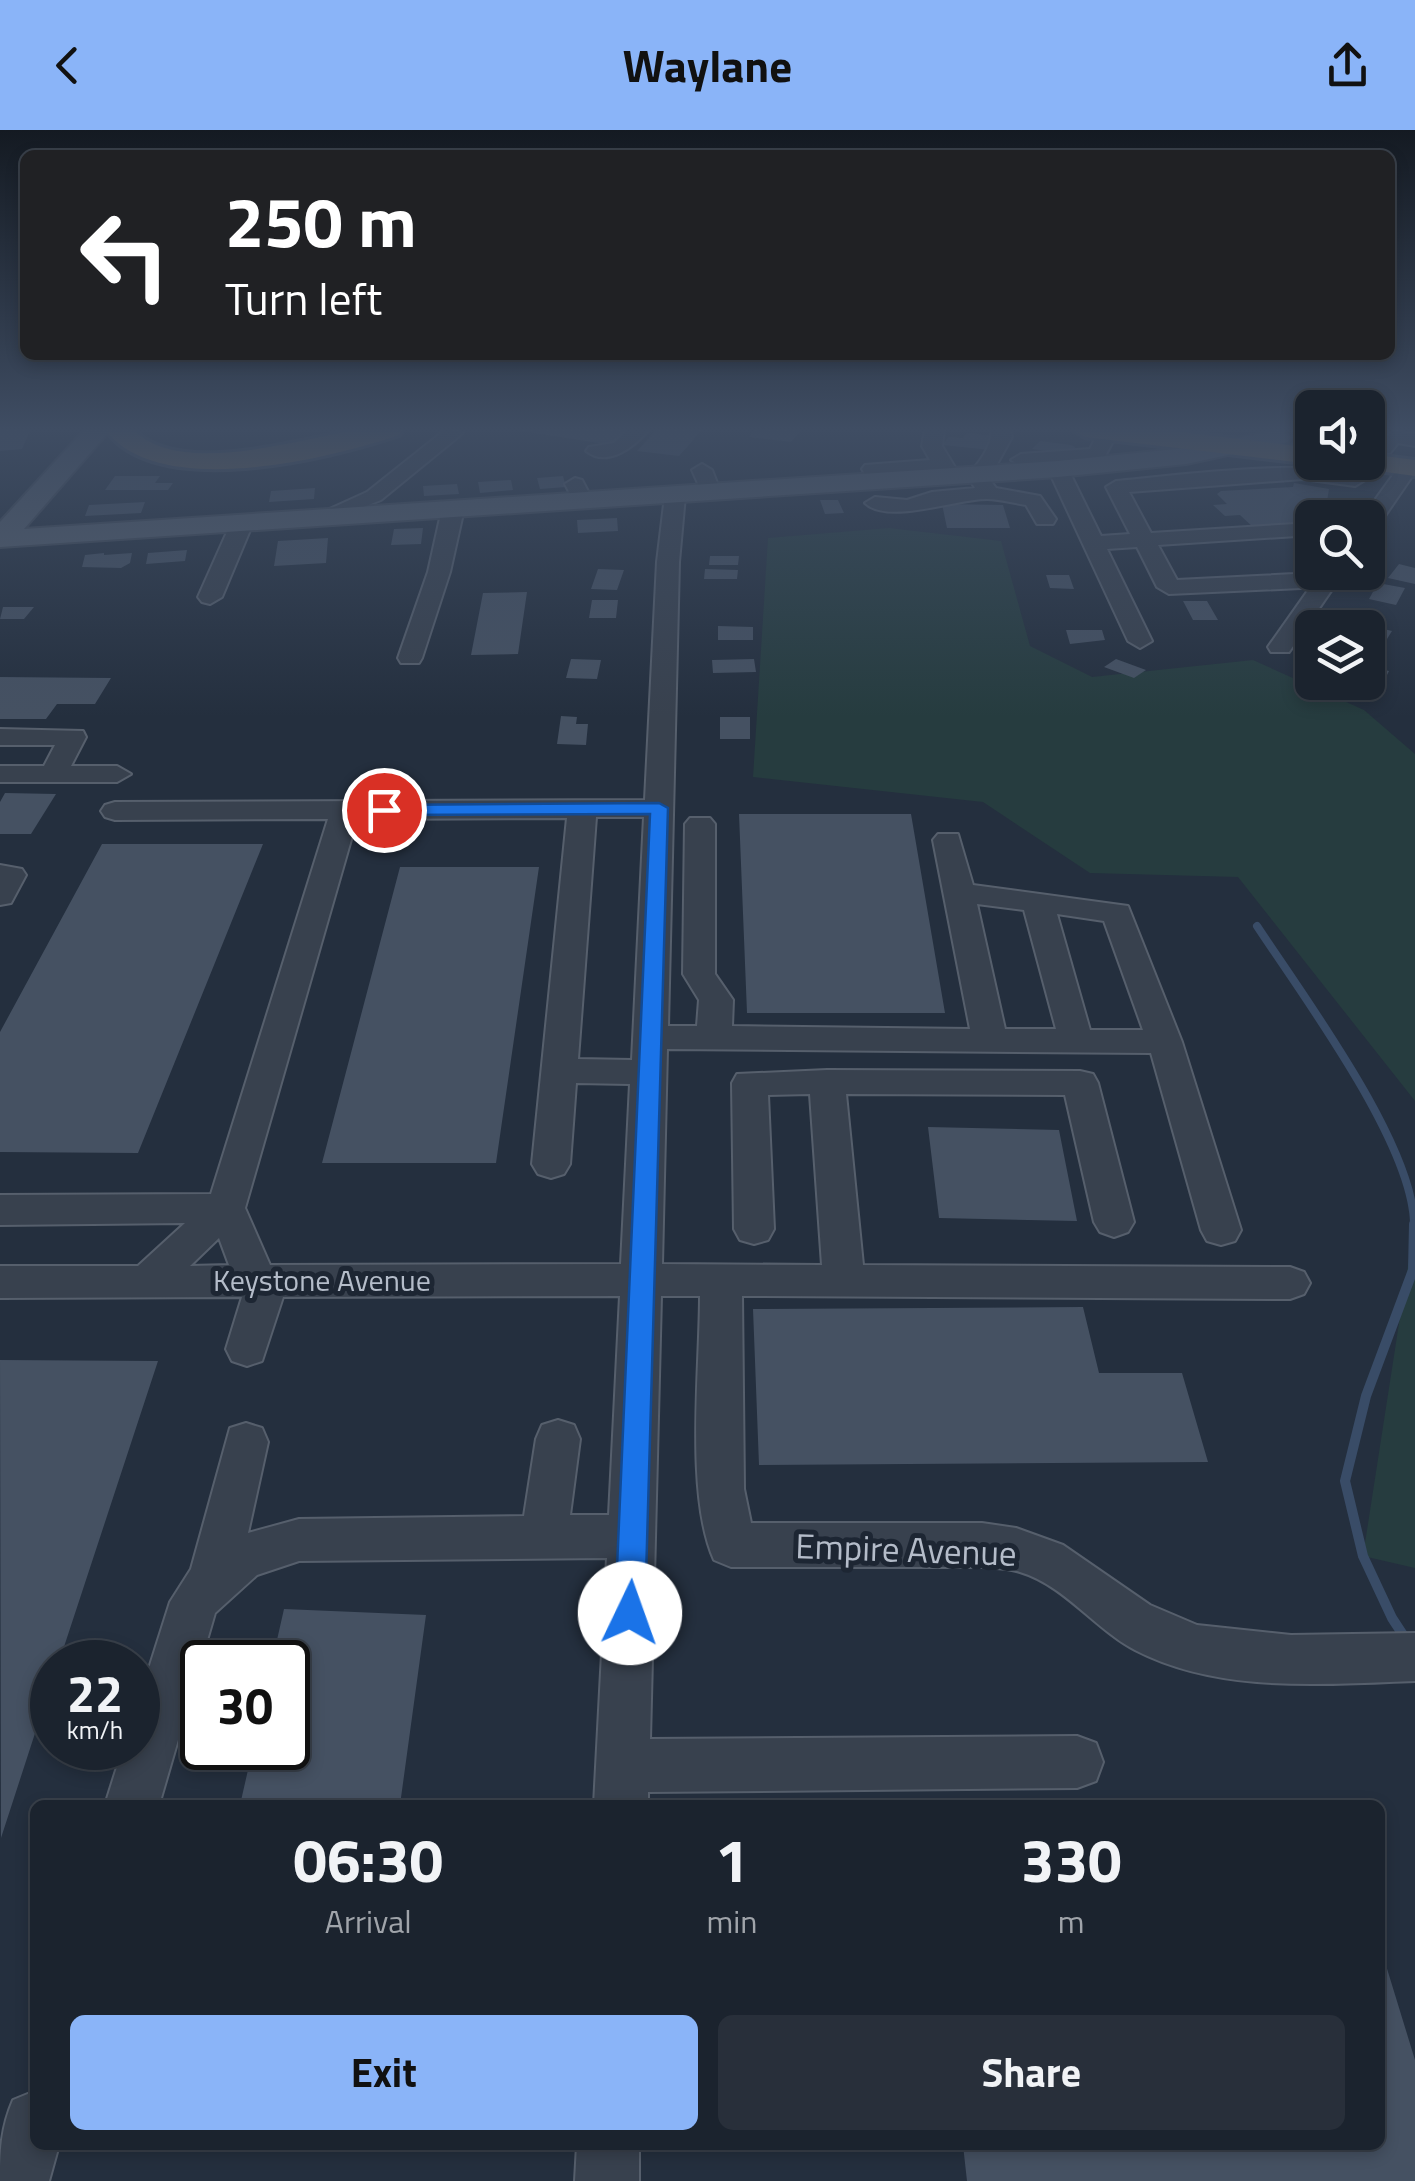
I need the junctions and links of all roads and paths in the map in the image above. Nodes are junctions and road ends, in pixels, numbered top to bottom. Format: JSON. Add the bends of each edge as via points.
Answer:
{"nodes":[{"id":1,"x":203,"y":525,"type":"edge"},
{"id":2,"x":241,"y":525,"type":"edge"},
{"id":3,"x":450,"y":525,"type":"edge"},
{"id":4,"x":673,"y":525,"type":"edge"},
{"id":5,"x":1080,"y":525,"type":"edge"},
{"id":6,"x":1137,"y":525,"type":"edge"},
{"id":7,"x":1223,"y":525,"type":"edge"},
{"id":8,"x":1295,"y":530,"type":"edge"},
{"id":9,"x":1233,"y":535,"type":"junction"},
{"id":10,"x":0,"y":539,"type":"edge"},
{"id":11,"x":1146,"y":542,"type":"junction"},
{"id":12,"x":1093,"y":543,"type":"junction"},
{"id":13,"x":1257,"y":559,"type":"dead end"},
{"id":14,"x":1295,"y":581,"type":"edge"},
{"id":15,"x":1320,"y":590,"type":"edge"},
{"id":16,"x":210,"y":596,"type":"dead end"},
{"id":17,"x":1140,"y":641,"type":"dead end"},
{"id":18,"x":1280,"y":647,"type":"dead end"},
{"id":19,"x":410,"y":658,"type":"dead end"},
{"id":20,"x":0,"y":737,"type":"edge"},
{"id":21,"x":0,"y":774,"type":"edge"},
{"id":22,"x":53,"y":774,"type":"junction"},
{"id":23,"x":117,"y":774,"type":"dead end"},
{"id":24,"x":659,"y":808,"type":"junction"},
{"id":25,"x":582,"y":809,"type":"junction"},
{"id":26,"x":345,"y":810,"type":"junction"},
{"id":27,"x":115,"y":811,"type":"dead end"},
{"id":28,"x":700,"y":824,"type":"dead end"},
{"id":29,"x":948,"y":840,"type":"dead end"},
{"id":30,"x":0,"y":874,"type":"edge"},
{"id":31,"x":958,"y":892,"type":"junction"},
{"id":32,"x":0,"y":896,"type":"edge"},
{"id":33,"x":1038,"y":902,"type":"junction"},
{"id":34,"x":714,"y":1036,"type":"junction"},
{"id":35,"x":652,"y":1037,"type":"junction"},
{"id":36,"x":990,"y":1040,"type":"junction"},
{"id":37,"x":1076,"y":1041,"type":"junction"},
{"id":38,"x":1165,"y":1042,"type":"junction"},
{"id":39,"x":560,"y":1070,"type":"junction"},
{"id":40,"x":651,"y":1073,"type":"junction"},
{"id":41,"x":827,"y":1082,"type":"junction"},
{"id":42,"x":551,"y":1164,"type":"dead end"},
{"id":43,"x":226,"y":1208,"type":"junction"},
{"id":44,"x":0,"y":1210,"type":"edge"},
{"id":45,"x":1114,"y":1222,"type":"dead end"},
{"id":46,"x":754,"y":1229,"type":"dead end"},
{"id":47,"x":1221,"y":1230,"type":"dead end"},
{"id":48,"x":644,"y":1280,"type":"junction"},
{"id":49,"x":721,"y":1280,"type":"junction"},
{"id":50,"x":148,"y":1281,"type":"junction"},
{"id":51,"x":261,"y":1281,"type":"junction"},
{"id":52,"x":844,"y":1281,"type":"junction"},
{"id":53,"x":0,"y":1282,"type":"edge"},
{"id":54,"x":1290,"y":1284,"type":"dead end"},
{"id":55,"x":248,"y":1348,"type":"dead end"},
{"id":56,"x":558,"y":1439,"type":"dead end"},
{"id":57,"x":246,"y":1442,"type":"dead end"},
{"id":58,"x":633,"y":1536,"type":"junction"},
{"id":59,"x":544,"y":1537,"type":"junction"},
{"id":60,"x":214,"y":1575,"type":"junction"},
{"id":61,"x":1415,"y":1658,"type":"edge"},
{"id":62,"x":1077,"y":1762,"type":"dead end"},
{"id":63,"x":622,"y":1785,"type":"edge"},
{"id":64,"x":134,"y":1800,"type":"edge"},
{"id":65,"x":608,"y":2150,"type":"edge"},
{"id":66,"x":607,"y":2181,"type":"edge"}],
"edges":[{"from":1,"to":10,"type":"main road"},
{"from":2,"to":16,"type":"street"},
{"from":3,"to":19,"type":"street"},
{"from":4,"to":24,"type":"street"},
{"from":5,"to":12,"type":"street"},
{"from":6,"to":11,"type":"street"},
{"from":7,"to":9,"type":"street"},
{"from":8,"to":9,"type":"street"},
{"from":9,"to":11,"type":"street"},
{"from":9,"to":13,"type":"street"},
{"from":11,"to":12,"type":"street"},
{"from":11,"to":14,"type":"street","via":[[1169,587]]},
{"from":12,"to":17,"type":"street"},
{"from":15,"to":18,"type":"street"},
{"from":20,"to":22,"type":"street","via":[[72,736]]},
{"from":21,"to":22,"type":"street"},
{"from":22,"to":23,"type":"street"},
{"from":24,"to":25,"type":"street"},
{"from":24,"to":35,"type":"street"},
{"from":25,"to":26,"type":"street"},
{"from":25,"to":39,"type":"street"},
{"from":26,"to":27,"type":"street"},
{"from":26,"to":43,"type":"street"},
{"from":28,"to":34,"type":"street","via":[[698,974],[716,1000]]},
{"from":29,"to":31,"type":"street"},
{"from":30,"to":32,"type":"street","via":[[11,875]]},
{"from":31,"to":33,"type":"street"},
{"from":31,"to":36,"type":"street"},
{"from":33,"to":37,"type":"street"},
{"from":33,"to":38,"type":"street","via":[[1117,913]]},
{"from":34,"to":35,"type":"street"},
{"from":34,"to":36,"type":"street"},
{"from":35,"to":40,"type":"street"},
{"from":36,"to":37,"type":"street"},
{"from":37,"to":38,"type":"street"},
{"from":38,"to":47,"type":"street"},
{"from":39,"to":40,"type":"street"},
{"from":39,"to":42,"type":"street"},
{"from":40,"to":48,"type":"street"},
{"from":41,"to":45,"type":"street","via":[[1080,1083]]},
{"from":41,"to":46,"type":"street","via":[[750,1083]]},
{"from":41,"to":52,"type":"street"},
{"from":43,"to":44,"type":"street"},
{"from":43,"to":50,"type":"street"},
{"from":43,"to":51,"type":"street"},
{"from":48,"to":49,"type":"street","name":"Keystone Avenue"},
{"from":48,"to":51,"type":"street","name":"Keystone Avenue"},
{"from":48,"to":58,"type":"street"},
{"from":49,"to":52,"type":"street","name":"Keystone Avenue"},
{"from":49,"to":61,"type":"street","name":"Empire Avenue","via":[[721,1489],[731,1544],[982,1545],[1023,1551],[1171,1642],[1229,1653]]},
{"from":50,"to":51,"type":"street","name":"Keystone Avenue"},
{"from":50,"to":53,"type":"street","name":"Keystone Avenue"},
{"from":51,"to":55,"type":"street"},
{"from":52,"to":54,"type":"street","name":"Keystone Avenue"},
{"from":56,"to":59,"type":"street"},
{"from":57,"to":60,"type":"street"},
{"from":58,"to":59,"type":"street"},
{"from":58,"to":63,"type":"street"},
{"from":59,"to":60,"type":"street","via":[[299,1540],[274,1544]]},
{"from":60,"to":64,"type":"street","via":[[194,1602]]},
{"from":62,"to":63,"type":"street"},
{"from":65,"to":66,"type":"street"}]}
